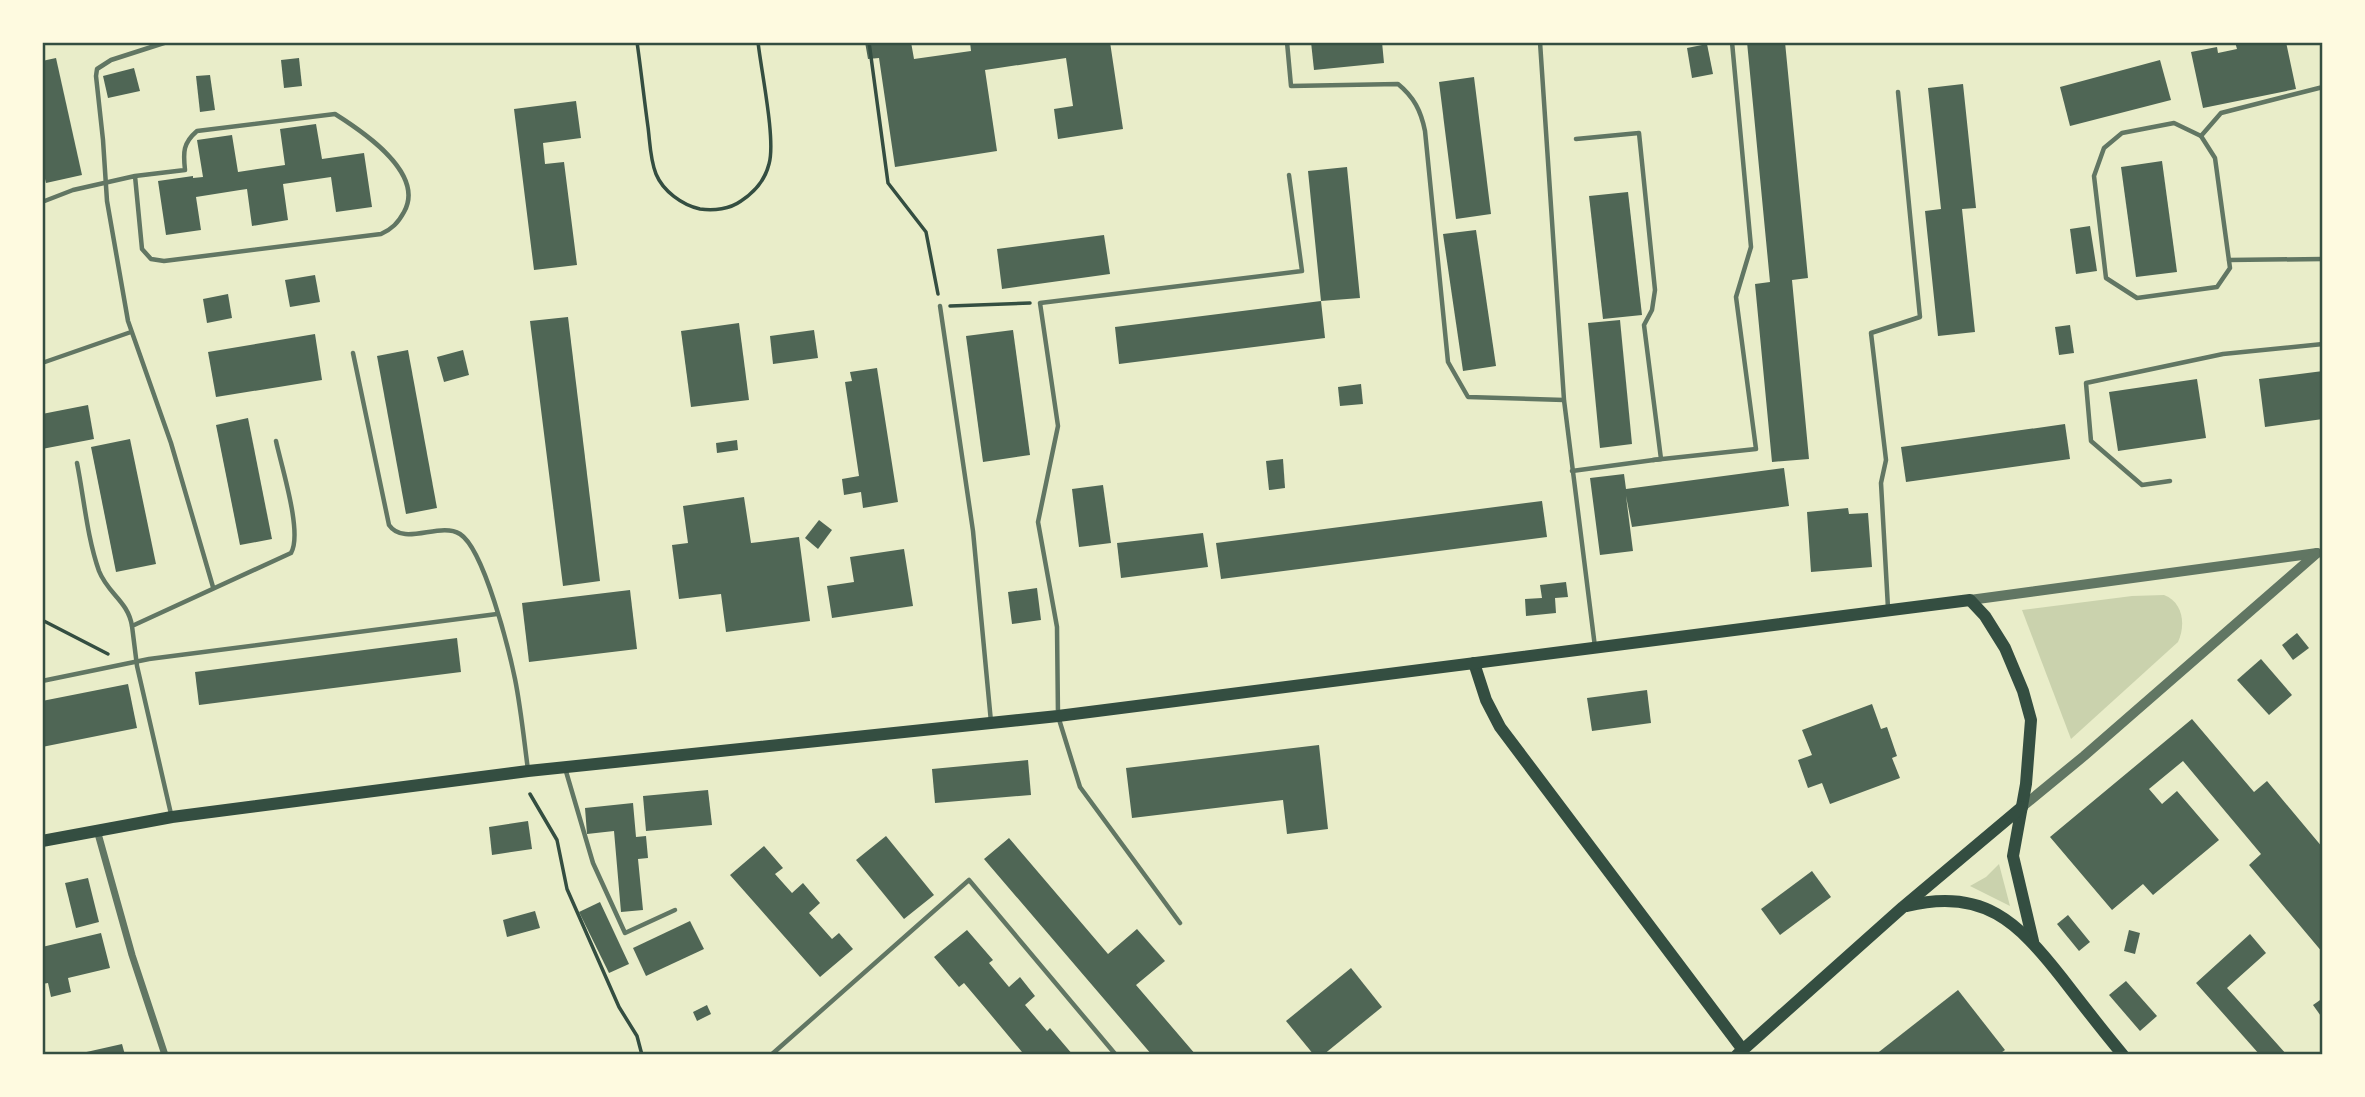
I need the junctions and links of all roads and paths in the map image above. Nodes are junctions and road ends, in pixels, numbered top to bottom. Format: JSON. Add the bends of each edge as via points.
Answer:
{"nodes":[{"id":1,"x":167,"y":42,"type":"edge"},
{"id":2,"x":637,"y":42,"type":"edge"},
{"id":3,"x":758,"y":42,"type":"edge"},
{"id":4,"x":869,"y":42,"type":"edge"},
{"id":5,"x":1287,"y":42,"type":"edge"},
{"id":6,"x":1540,"y":42,"type":"edge"},
{"id":7,"x":1732,"y":42,"type":"edge"},
{"id":8,"x":2323,"y":87,"type":"edge"},
{"id":9,"x":1898,"y":92,"type":"dead end"},
{"id":10,"x":2202,"y":136,"type":"junction"},
{"id":11,"x":1576,"y":139,"type":"dead end"},
{"id":12,"x":1289,"y":175,"type":"dead end"},
{"id":13,"x":135,"y":176,"type":"junction"},
{"id":14,"x":105,"y":184,"type":"junction"},
{"id":15,"x":42,"y":202,"type":"edge"},
{"id":16,"x":2323,"y":259,"type":"edge"},
{"id":17,"x":2229,"y":260,"type":"junction"},
{"id":18,"x":1040,"y":303,"type":"junction"},
{"id":19,"x":940,"y":306,"type":"junction"},
{"id":20,"x":131,"y":332,"type":"junction"},
{"id":21,"x":2323,"y":344,"type":"edge"},
{"id":22,"x":353,"y":353,"type":"dead end"},
{"id":23,"x":42,"y":363,"type":"edge"},
{"id":24,"x":1563,"y":400,"type":"junction"},
{"id":25,"x":276,"y":441,"type":"dead end"},
{"id":26,"x":1661,"y":459,"type":"junction"},
{"id":27,"x":77,"y":463,"type":"dead end"},
{"id":28,"x":1572,"y":471,"type":"junction"},
{"id":29,"x":2171,"y":481,"type":"dead end"},
{"id":30,"x":2320,"y":553,"type":"edge"},
{"id":31,"x":213,"y":587,"type":"junction"},
{"id":32,"x":1970,"y":600,"type":"junction"},
{"id":33,"x":1888,"y":610,"type":"junction"},
{"id":34,"x":497,"y":614,"type":"junction"},
{"id":35,"x":42,"y":620,"type":"edge"},
{"id":36,"x":132,"y":626,"type":"junction"},
{"id":37,"x":1595,"y":648,"type":"junction"},
{"id":38,"x":136,"y":661,"type":"junction"},
{"id":39,"x":126,"y":663,"type":"junction"},
{"id":40,"x":1474,"y":663,"type":"junction"},
{"id":41,"x":42,"y":681,"type":"edge"},
{"id":42,"x":1058,"y":716,"type":"junction"},
{"id":43,"x":991,"y":723,"type":"junction"},
{"id":44,"x":564,"y":767,"type":"junction"},
{"id":45,"x":528,"y":771,"type":"junction"},
{"id":46,"x":530,"y":794,"type":"dead end"},
{"id":47,"x":2022,"y":807,"type":"junction"},
{"id":48,"x":172,"y":817,"type":"junction"},
{"id":49,"x":97,"y":830,"type":"junction"},
{"id":50,"x":42,"y":841,"type":"edge"},
{"id":51,"x":1903,"y":907,"type":"junction"},
{"id":52,"x":675,"y":910,"type":"dead end"},
{"id":53,"x":1180,"y":923,"type":"dead end"},
{"id":54,"x":2033,"y":941,"type":"junction"},
{"id":55,"x":1740,"y":1053,"type":"edge"},
{"id":56,"x":2118,"y":1053,"type":"edge"},
{"id":57,"x":165,"y":1055,"type":"edge"},
{"id":58,"x":642,"y":1055,"type":"edge"},
{"id":59,"x":771,"y":1055,"type":"edge"},
{"id":60,"x":1116,"y":1055,"type":"edge"}],
"edges":[{"from":1,"to":14,"type":"lane","via":[[97,69]]},
{"from":2,"to":3,"type":"path","via":[[656,175],[681,202],[718,210],[752,194],[770,162]]},
{"from":4,"to":19,"type":"path","via":[[888,183],[926,232]]},
{"from":5,"to":24,"type":"lane","via":[[1291,86],[1398,84],[1418,106],[1448,362],[1468,397]]},
{"from":6,"to":24,"type":"lane"},
{"from":7,"to":26,"type":"lane","via":[[1751,247],[1736,297],[1756,449]]},
{"from":8,"to":10,"type":"lane","via":[[2221,113]]},
{"from":9,"to":33,"type":"lane","via":[[1920,317],[1871,333],[1886,460],[1881,483]]},
{"from":10,"to":17,"type":"lane","via":[[2215,158]]},
{"from":10,"to":17,"type":"lane","via":[[2174,124],[2122,134],[2104,148],[2094,176],[2106,278],[2137,298],[2177,293],[2217,287],[2230,268]]},
{"from":11,"to":26,"type":"lane","via":[[1639,133],[1655,290],[1644,325]]},
{"from":12,"to":18,"type":"lane","via":[[1302,271]]},
{"from":13,"to":13,"type":"lane","via":[[185,170],[183,152],[197,131],[335,114],[390,156],[406,186],[408,202],[392,229],[381,234],[158,261],[142,249]]},
{"from":13,"to":14,"type":"lane"},
{"from":14,"to":15,"type":"lane"},
{"from":14,"to":20,"type":"lane"},
{"from":16,"to":17,"type":"lane"},
{"from":18,"to":19,"type":"path"},
{"from":18,"to":42,"type":"lane","via":[[1058,426],[1038,522],[1058,627]]},
{"from":19,"to":43,"type":"lane","via":[[973,531]]},
{"from":20,"to":23,"type":"lane"},
{"from":20,"to":31,"type":"lane","via":[[171,443]]},
{"from":21,"to":29,"type":"lane","via":[[2223,354],[2086,383],[2091,440],[2142,485]]},
{"from":22,"to":34,"type":"lane","via":[[389,525],[398,533],[448,531],[462,535],[477,557]]},
{"from":24,"to":28,"type":"lane"},
{"from":25,"to":31,"type":"lane","via":[[295,546],[277,560]]},
{"from":26,"to":28,"type":"lane"},
{"from":27,"to":36,"type":"lane","via":[[97,563],[107,587],[128,610]]},
{"from":28,"to":37,"type":"lane"},
{"from":30,"to":32,"type":"street"},
{"from":30,"to":47,"type":"street"},
{"from":31,"to":36,"type":"lane"},
{"from":32,"to":33,"type":"main road"},
{"from":32,"to":47,"type":"main road","via":[[2004,648],[2028,706],[2032,734]]},
{"from":33,"to":37,"type":"main road"},
{"from":34,"to":38,"type":"lane"},
{"from":34,"to":45,"type":"lane","via":[[516,682]]},
{"from":35,"to":39,"type":"path"},
{"from":36,"to":38,"type":"lane"},
{"from":37,"to":40,"type":"main road"},
{"from":38,"to":39,"type":"lane"},
{"from":38,"to":48,"type":"lane"},
{"from":39,"to":41,"type":"lane"},
{"from":40,"to":42,"type":"main road"},
{"from":40,"to":55,"type":"main road","via":[[1500,727]]},
{"from":42,"to":43,"type":"main road"},
{"from":42,"to":53,"type":"lane","via":[[1080,787]]},
{"from":43,"to":44,"type":"main road"},
{"from":44,"to":45,"type":"main road"},
{"from":44,"to":52,"type":"lane","via":[[593,863],[625,933]]},
{"from":45,"to":48,"type":"main road"},
{"from":46,"to":58,"type":"path","via":[[557,840],[567,889]]},
{"from":47,"to":51,"type":"main road"},
{"from":47,"to":54,"type":"main road","via":[[2013,856]]},
{"from":48,"to":49,"type":"main road"},
{"from":49,"to":50,"type":"main road"},
{"from":49,"to":57,"type":"street"},
{"from":51,"to":54,"type":"main road","via":[[1931,900],[1987,908]]},
{"from":51,"to":55,"type":"main road"},
{"from":54,"to":56,"type":"main road"},
{"from":59,"to":60,"type":"lane","via":[[970,880]]}]}
